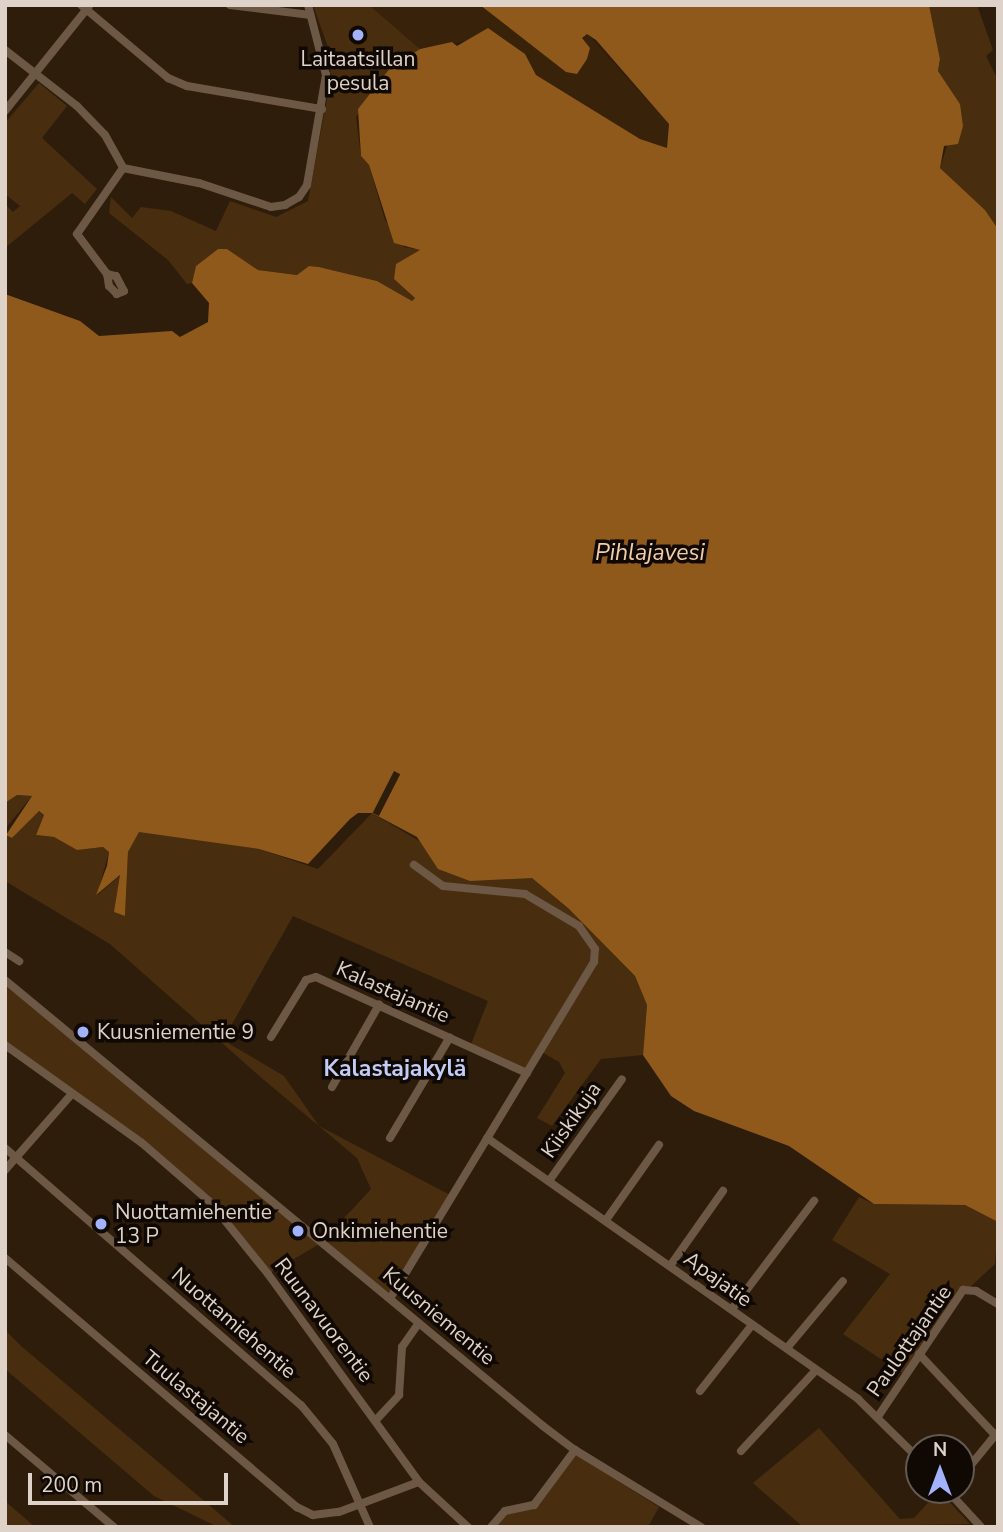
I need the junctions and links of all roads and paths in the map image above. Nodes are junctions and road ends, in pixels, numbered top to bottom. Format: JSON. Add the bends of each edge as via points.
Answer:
{"nodes":[{"id":1,"x":230,"y":5,"type":"edge"},
{"id":2,"x":308,"y":5,"type":"edge"},
{"id":3,"x":86,"y":7,"type":"edge"},
{"id":4,"x":310,"y":15,"type":"junction"},
{"id":5,"x":5,"y":50,"type":"edge"},
{"id":6,"x":34,"y":74,"type":"junction"},
{"id":7,"x":322,"y":108,"type":"junction"},
{"id":8,"x":5,"y":111,"type":"edge"},
{"id":9,"x":123,"y":168,"type":"junction"},
{"id":10,"x":107,"y":274,"type":"dead end"},
{"id":11,"x":414,"y":865,"type":"dead end"},
{"id":12,"x":5,"y":952,"type":"edge"},
{"id":13,"x":19,"y":961,"type":"dead end"},
{"id":14,"x":5,"y":980,"type":"edge"},
{"id":15,"x":379,"y":1005,"type":"junction"},
{"id":16,"x":271,"y":1037,"type":"dead end"},
{"id":17,"x":450,"y":1037,"type":"junction"},
{"id":18,"x":5,"y":1045,"type":"edge"},
{"id":19,"x":527,"y":1073,"type":"junction"},
{"id":20,"x":622,"y":1079,"type":"dead end"},
{"id":21,"x":332,"y":1087,"type":"dead end"},
{"id":22,"x":71,"y":1095,"type":"junction"},
{"id":23,"x":390,"y":1138,"type":"dead end"},
{"id":24,"x":487,"y":1138,"type":"junction"},
{"id":25,"x":659,"y":1144,"type":"dead end"},
{"id":26,"x":5,"y":1148,"type":"edge"},
{"id":27,"x":16,"y":1157,"type":"junction"},
{"id":28,"x":5,"y":1171,"type":"edge"},
{"id":29,"x":549,"y":1181,"type":"junction"},
{"id":30,"x":723,"y":1191,"type":"dead end"},
{"id":31,"x":814,"y":1201,"type":"dead end"},
{"id":32,"x":606,"y":1220,"type":"junction"},
{"id":33,"x":5,"y":1258,"type":"edge"},
{"id":34,"x":670,"y":1266,"type":"junction"},
{"id":35,"x":843,"y":1282,"type":"dead end"},
{"id":36,"x":391,"y":1297,"type":"junction"},
{"id":37,"x":998,"y":1304,"type":"edge"},
{"id":38,"x":732,"y":1309,"type":"junction"},
{"id":39,"x":419,"y":1323,"type":"junction"},
{"id":40,"x":752,"y":1325,"type":"junction"},
{"id":41,"x":787,"y":1348,"type":"junction"},
{"id":42,"x":919,"y":1354,"type":"junction"},
{"id":43,"x":815,"y":1371,"type":"junction"},
{"id":44,"x":700,"y":1391,"type":"dead end"},
{"id":45,"x":879,"y":1415,"type":"junction"},
{"id":46,"x":376,"y":1420,"type":"junction"},
{"id":47,"x":996,"y":1434,"type":"edge"},
{"id":48,"x":5,"y":1435,"type":"edge"},
{"id":49,"x":905,"y":1444,"type":"edge"},
{"id":50,"x":575,"y":1450,"type":"junction"},
{"id":51,"x":741,"y":1451,"type":"dead end"},
{"id":52,"x":975,"y":1460,"type":"edge"},
{"id":53,"x":419,"y":1482,"type":"junction"},
{"id":54,"x":961,"y":1504,"type":"edge"},
{"id":55,"x":360,"y":1505,"type":"junction"},
{"id":56,"x":114,"y":1527,"type":"edge"},
{"id":57,"x":370,"y":1527,"type":"edge"},
{"id":58,"x":468,"y":1527,"type":"edge"},
{"id":59,"x":491,"y":1527,"type":"edge"},
{"id":60,"x":701,"y":1527,"type":"edge"},
{"id":61,"x":981,"y":1527,"type":"edge"}],
"edges":[{"from":1,"to":4,"type":"street"},
{"from":2,"to":4,"type":"street"},
{"from":3,"to":6,"type":"street"},
{"from":3,"to":7,"type":"street","via":[[168,78],[187,86]]},
{"from":4,"to":7,"type":"street","via":[[326,63]]},
{"from":5,"to":6,"type":"street"},
{"from":6,"to":8,"type":"street"},
{"from":6,"to":9,"type":"street","via":[[78,106],[105,135]]},
{"from":7,"to":9,"type":"street","via":[[307,185],[285,205],[271,207],[200,183]]},
{"from":9,"to":10,"type":"street","via":[[77,234]]},
{"from":11,"to":19,"type":"street","via":[[443,886],[525,894],[579,926],[589,937],[595,949],[594,962]]},
{"from":12,"to":13,"type":"street"},
{"from":14,"to":36,"type":"street","name":"Kuusniementie"},
{"from":15,"to":16,"type":"street","name":"Kalastajantie","via":[[310,977]]},
{"from":15,"to":17,"type":"street","name":"Kalastajantie"},
{"from":15,"to":21,"type":"street"},
{"from":17,"to":19,"type":"street","name":"Kalastajantie"},
{"from":17,"to":23,"type":"street"},
{"from":18,"to":22,"type":"street","name":"Ruunavuorentie"},
{"from":19,"to":24,"type":"street"},
{"from":20,"to":29,"type":"street","name":"Kiiskikuja"},
{"from":22,"to":27,"type":"street"},
{"from":22,"to":46,"type":"street","name":"Ruunavuorentie","via":[[142,1143],[210,1202]]},
{"from":24,"to":29,"type":"street","name":"Apajatie"},
{"from":24,"to":36,"type":"street"},
{"from":25,"to":32,"type":"street"},
{"from":26,"to":27,"type":"street","name":"Nuottamiehentie"},
{"from":27,"to":28,"type":"street"},
{"from":27,"to":55,"type":"street","name":"Nuottamiehentie","via":[[301,1405],[333,1444]]},
{"from":29,"to":32,"type":"street","name":"Apajatie"},
{"from":30,"to":34,"type":"street"},
{"from":31,"to":38,"type":"street"},
{"from":32,"to":34,"type":"street","name":"Apajatie"},
{"from":33,"to":55,"type":"street","name":"Tuulastajantie","via":[[298,1507],[313,1515]]},
{"from":34,"to":38,"type":"street","name":"Apajatie"},
{"from":35,"to":41,"type":"street"},
{"from":36,"to":39,"type":"street","name":"Kuusniementie"},
{"from":37,"to":42,"type":"street","name":"Paulottajantie","via":[[963,1290]]},
{"from":38,"to":40,"type":"street","name":"Apajatie"},
{"from":39,"to":46,"type":"street","via":[[402,1347],[399,1395]]},
{"from":39,"to":50,"type":"street","name":"Kuusniementie"},
{"from":40,"to":41,"type":"street","name":"Apajatie"},
{"from":40,"to":44,"type":"street"},
{"from":41,"to":43,"type":"street","name":"Apajatie"},
{"from":42,"to":45,"type":"street","name":"Paulottajantie"},
{"from":42,"to":47,"type":"street"},
{"from":43,"to":45,"type":"street","name":"Apajatie"},
{"from":43,"to":51,"type":"street"},
{"from":45,"to":49,"type":"street","name":"Apajatie"},
{"from":46,"to":53,"type":"street","name":"Ruunavuorentie"},
{"from":47,"to":52,"type":"street"},
{"from":48,"to":56,"type":"street"},
{"from":50,"to":59,"type":"street","via":[[534,1505],[505,1511]]},
{"from":50,"to":60,"type":"street","name":"Kuusniementie"},
{"from":53,"to":55,"type":"street","name":"Tuulastajantie"},
{"from":53,"to":58,"type":"street","name":"Ruunavuorentie"},
{"from":54,"to":61,"type":"street"},
{"from":55,"to":57,"type":"street","name":"Nuottamiehentie"}]}
